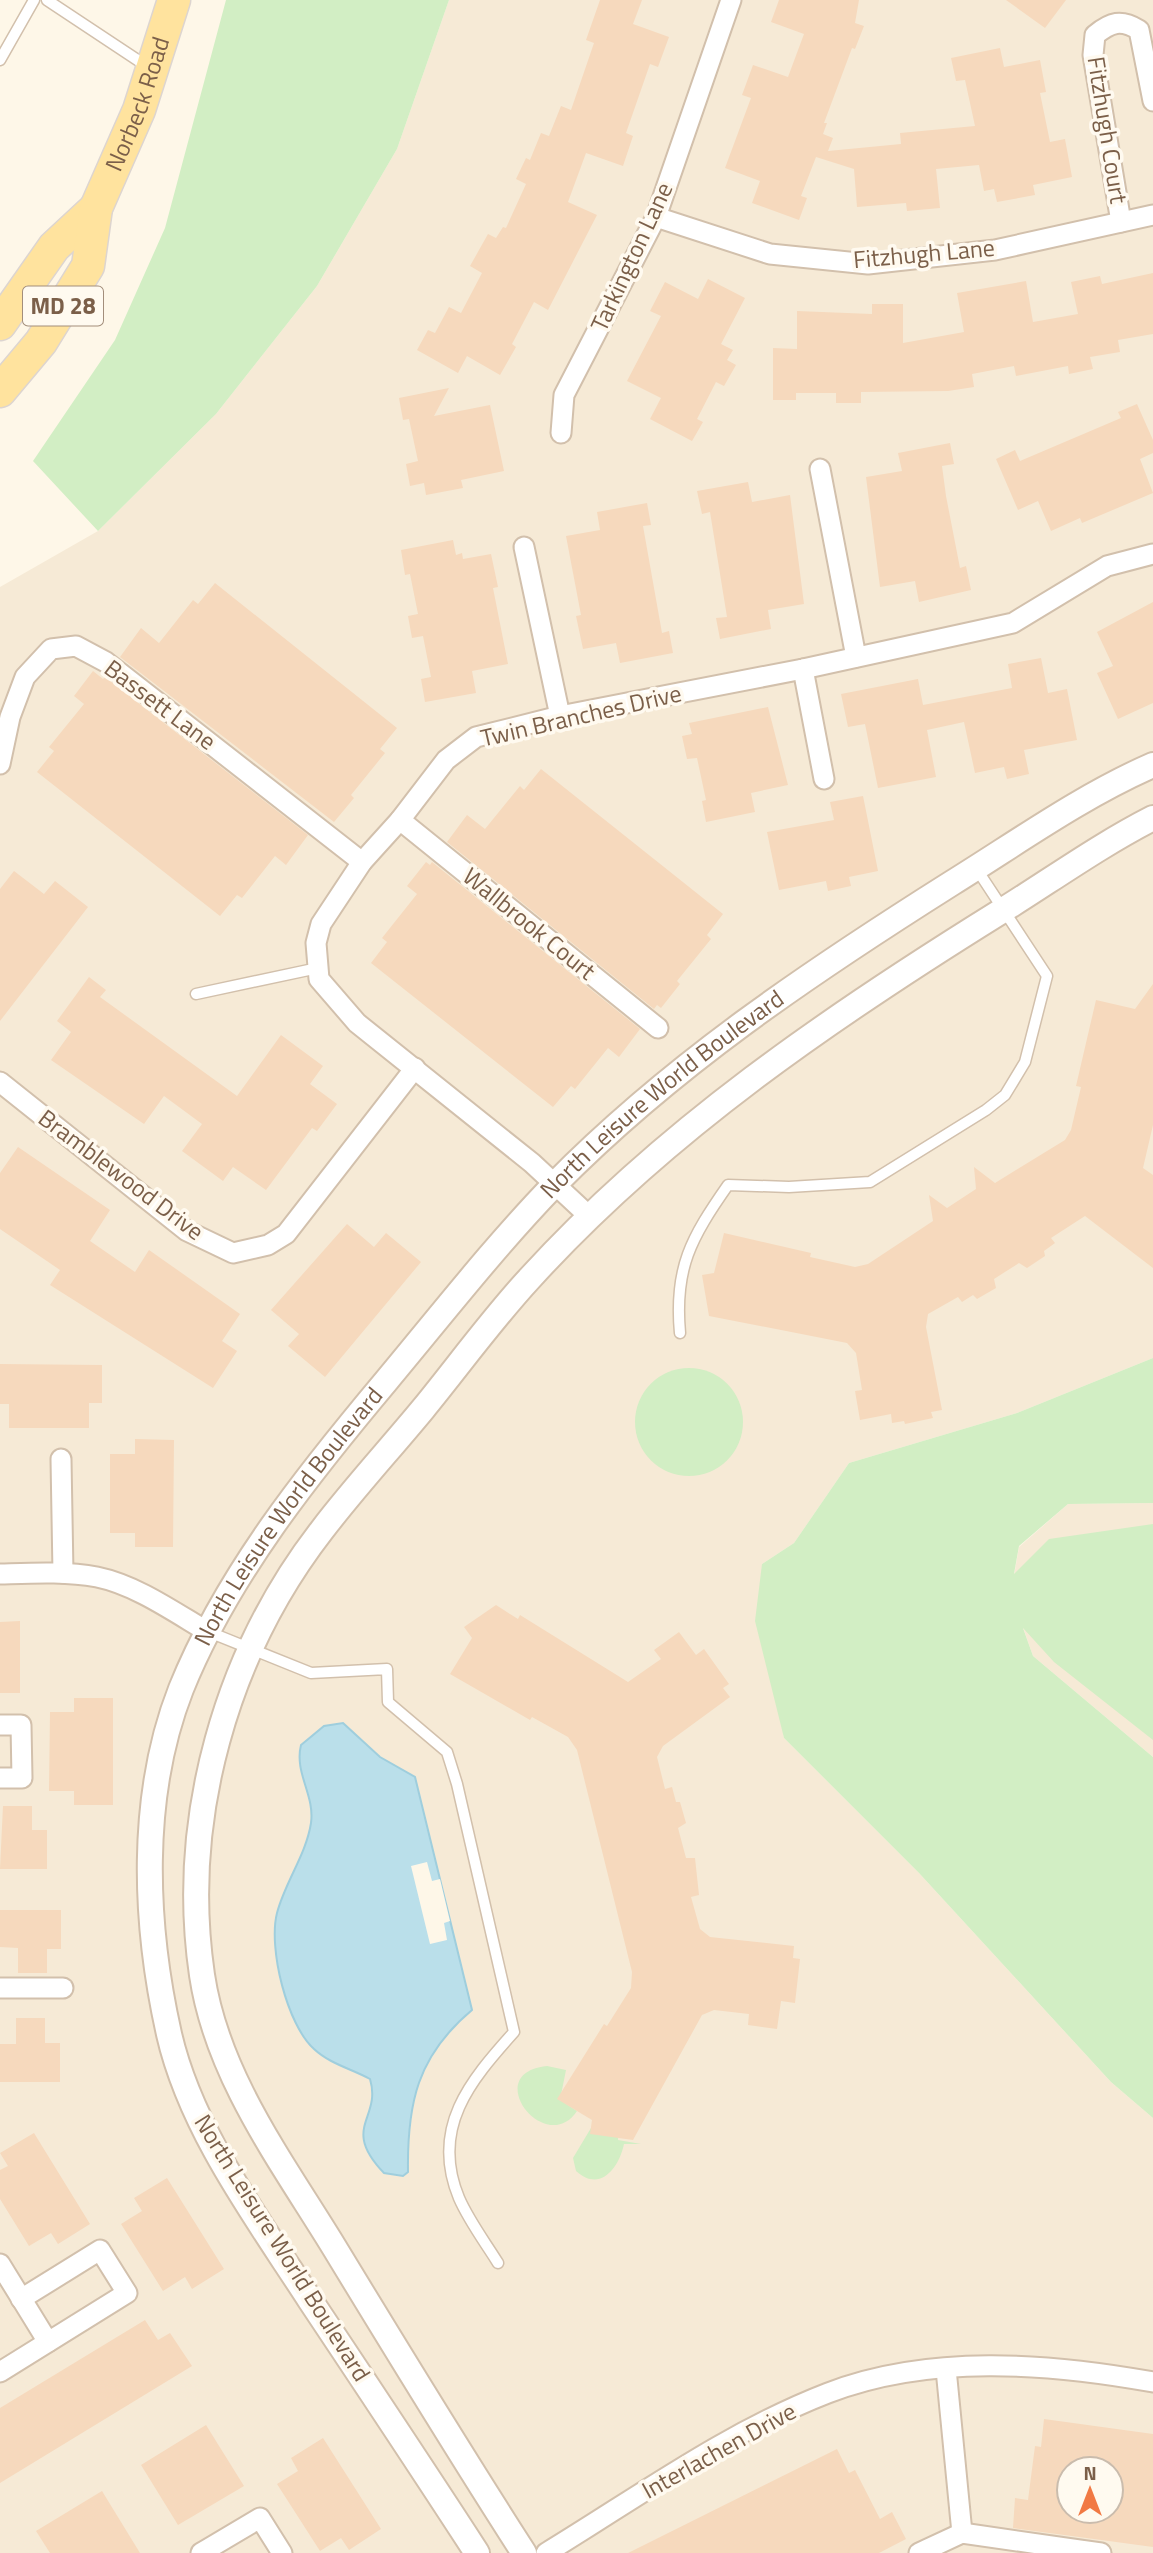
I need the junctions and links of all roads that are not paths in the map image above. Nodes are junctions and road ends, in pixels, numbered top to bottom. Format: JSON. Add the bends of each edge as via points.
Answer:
{"nodes":[{"id":1,"x":34,"y":0,"type":"edge"},
{"id":2,"x":47,"y":0,"type":"edge"},
{"id":3,"x":174,"y":0,"type":"edge"},
{"id":4,"x":731,"y":0,"type":"edge"},
{"id":5,"x":4,"y":45,"type":"edge"},
{"id":6,"x":0,"y":60,"type":"edge"},
{"id":7,"x":152,"y":69,"type":"junction"},
{"id":8,"x":1153,"y":101,"type":"edge"},
{"id":9,"x":96,"y":208,"type":"junction"},
{"id":10,"x":1153,"y":215,"type":"edge"},
{"id":11,"x":656,"y":217,"type":"junction"},
{"id":12,"x":1121,"y":222,"type":"junction"},
{"id":13,"x":0,"y":324,"type":"edge"},
{"id":14,"x":0,"y":391,"type":"edge"},
{"id":15,"x":561,"y":433,"type":"dead end"},
{"id":16,"x":820,"y":469,"type":"dead end"},
{"id":17,"x":524,"y":547,"type":"dead end"},
{"id":18,"x":1153,"y":554,"type":"edge"},
{"id":19,"x":856,"y":657,"type":"junction"},
{"id":20,"x":803,"y":669,"type":"junction"},
{"id":21,"x":560,"y":716,"type":"junction"},
{"id":22,"x":0,"y":764,"type":"edge"},
{"id":23,"x":1153,"y":765,"type":"edge"},
{"id":24,"x":824,"y":779,"type":"dead end"},
{"id":25,"x":1153,"y":818,"type":"edge"},
{"id":26,"x":400,"y":820,"type":"junction"},
{"id":27,"x":362,"y":862,"type":"junction"},
{"id":28,"x":976,"y":868,"type":"junction"},
{"id":29,"x":1004,"y":910,"type":"junction"},
{"id":30,"x":318,"y":968,"type":"junction"},
{"id":31,"x":196,"y":994,"type":"dead end"},
{"id":32,"x":658,"y":1028,"type":"dead end"},
{"id":33,"x":415,"y":1068,"type":"junction"},
{"id":34,"x":0,"y":1082,"type":"edge"},
{"id":35,"x":555,"y":1184,"type":"junction"},
{"id":36,"x":590,"y":1217,"type":"junction"},
{"id":37,"x":680,"y":1333,"type":"dead end"},
{"id":38,"x":61,"y":1459,"type":"dead end"},
{"id":39,"x":63,"y":1573,"type":"junction"},
{"id":40,"x":0,"y":1574,"type":"edge"},
{"id":41,"x":208,"y":1632,"type":"junction"},
{"id":42,"x":251,"y":1651,"type":"junction"},
{"id":43,"x":0,"y":1725,"type":"edge"},
{"id":44,"x":0,"y":1778,"type":"edge"},
{"id":45,"x":0,"y":1988,"type":"edge"},
{"id":46,"x":63,"y":1988,"type":"dead end"},
{"id":47,"x":498,"y":2263,"type":"dead end"},
{"id":48,"x":0,"y":2264,"type":"edge"},
{"id":49,"x":21,"y":2299,"type":"junction"},
{"id":50,"x":48,"y":2342,"type":"junction"},
{"id":51,"x":946,"y":2369,"type":"junction"},
{"id":52,"x":0,"y":2372,"type":"edge"},
{"id":53,"x":1153,"y":2382,"type":"edge"},
{"id":54,"x":962,"y":2533,"type":"junction"},
{"id":55,"x":201,"y":2553,"type":"edge"},
{"id":56,"x":282,"y":2553,"type":"edge"},
{"id":57,"x":477,"y":2553,"type":"edge"},
{"id":58,"x":524,"y":2553,"type":"edge"},
{"id":59,"x":546,"y":2553,"type":"edge"},
{"id":60,"x":919,"y":2553,"type":"edge"},
{"id":61,"x":1101,"y":2553,"type":"edge"}],
"edges":[{"from":1,"to":5,"type":"lane"},
{"from":2,"to":7,"type":"lane"},
{"from":3,"to":7,"type":"main road","name":"Norbeck Road","number":"MD 28"},
{"from":4,"to":11,"type":"street","name":"Tarkington Lane"},
{"from":5,"to":6,"type":"lane"},
{"from":7,"to":9,"type":"main road","name":"Norbeck Road","number":"MD 28"},
{"from":8,"to":12,"type":"street","name":"Fitzhugh Court","via":[[1139,30],[1126,22],[1109,24],[1095,35],[1093,55]]},
{"from":9,"to":13,"type":"main road","name":"Norbeck Road","number":"MD 28","via":[[54,247]]},
{"from":9,"to":14,"type":"main road","name":"Norbeck Road","number":"MD 28","via":[[88,266],[41,342]]},
{"from":10,"to":12,"type":"street","name":"Fitzhugh Lane"},
{"from":11,"to":12,"type":"street","name":"Fitzhugh Lane","via":[[770,254],[868,264],[995,250]]},
{"from":11,"to":15,"type":"street","name":"Tarkington Lane","via":[[564,395]]},
{"from":16,"to":19,"type":"street"},
{"from":17,"to":21,"type":"street"},
{"from":18,"to":19,"type":"street","name":"Twin Branches Drive","via":[[1107,566],[1013,623]]},
{"from":19,"to":20,"type":"street","name":"Twin Branches Drive"},
{"from":20,"to":21,"type":"street","name":"Twin Branches Drive"},
{"from":20,"to":24,"type":"street"},
{"from":21,"to":26,"type":"street","name":"Twin Branches Drive","via":[[476,737],[446,760]]},
{"from":22,"to":27,"type":"street","name":"Bassett Lane","via":[[25,677],[51,649],[76,646],[106,662]]},
{"from":23,"to":28,"type":"street","name":"North Leisure World Boulevard","via":[[1121,779]]},
{"from":25,"to":29,"type":"street","name":"North Leisure World Boulevard"},
{"from":26,"to":27,"type":"street","name":"Twin Branches Drive"},
{"from":26,"to":32,"type":"street","name":"Wallbrook Court"},
{"from":27,"to":30,"type":"street","name":"Twin Branches Drive","via":[[321,924],[316,943]]},
{"from":28,"to":29,"type":"lane"},
{"from":28,"to":35,"type":"street","name":"North Leisure World Boulevard","via":[[776,997],[677,1075]]},
{"from":29,"to":36,"type":"street","name":"North Leisure World Boulevard","via":[[801,1041],[705,1115]]},
{"from":29,"to":37,"type":"lane","via":[[1048,976],[1025,1062],[1005,1095],[870,1182],[728,1185],[698,1228],[678,1281]]},
{"from":30,"to":31,"type":"lane"},
{"from":30,"to":33,"type":"street","via":[[319,979],[357,1023]]},
{"from":33,"to":34,"type":"street","name":"Bramblewood Drive","via":[[286,1234],[268,1245],[233,1254],[187,1231]]},
{"from":33,"to":35,"type":"street"},
{"from":35,"to":36,"type":"street"},
{"from":35,"to":41,"type":"street","name":"North Leisure World Boulevard","via":[[330,1448],[255,1553]]},
{"from":36,"to":42,"type":"street","name":"North Leisure World Boulevard","via":[[528,1280],[321,1531],[285,1585]]},
{"from":38,"to":39,"type":"street"},
{"from":39,"to":40,"type":"street"},
{"from":39,"to":41,"type":"street","via":[[99,1578],[132,1590]]},
{"from":41,"to":42,"type":"lane"},
{"from":41,"to":57,"type":"street","name":"North Leisure World Boulevard","via":[[181,1690],[162,1750],[152,1834],[151,1923],[170,2040],[192,2103],[232,2175]]},
{"from":42,"to":47,"type":"lane","via":[[311,1673],[387,1669],[388,1702],[447,1752],[514,2032],[463,2093],[450,2146],[459,2199]]},
{"from":42,"to":58,"type":"street","name":"North Leisure World Boulevard","via":[[209,1765],[199,1834],[197,1913],[202,1977],[213,2024],[226,2061],[268,2143]]},
{"from":43,"to":44,"type":"street","via":[[21,1725],[22,1778]]},
{"from":45,"to":46,"type":"street"},
{"from":48,"to":49,"type":"street"},
{"from":49,"to":50,"type":"street"},
{"from":49,"to":50,"type":"street","via":[[100,2250],[127,2293]]},
{"from":50,"to":52,"type":"street"},
{"from":51,"to":53,"type":"street","name":"Interlachen Drive","via":[[1020,2366]]},
{"from":51,"to":54,"type":"street"},
{"from":51,"to":59,"type":"street","name":"Interlachen Drive","via":[[831,2392],[790,2409],[744,2431]]},
{"from":54,"to":60,"type":"street"},
{"from":54,"to":61,"type":"street"},
{"from":55,"to":56,"type":"street","via":[[260,2518]]}]}
